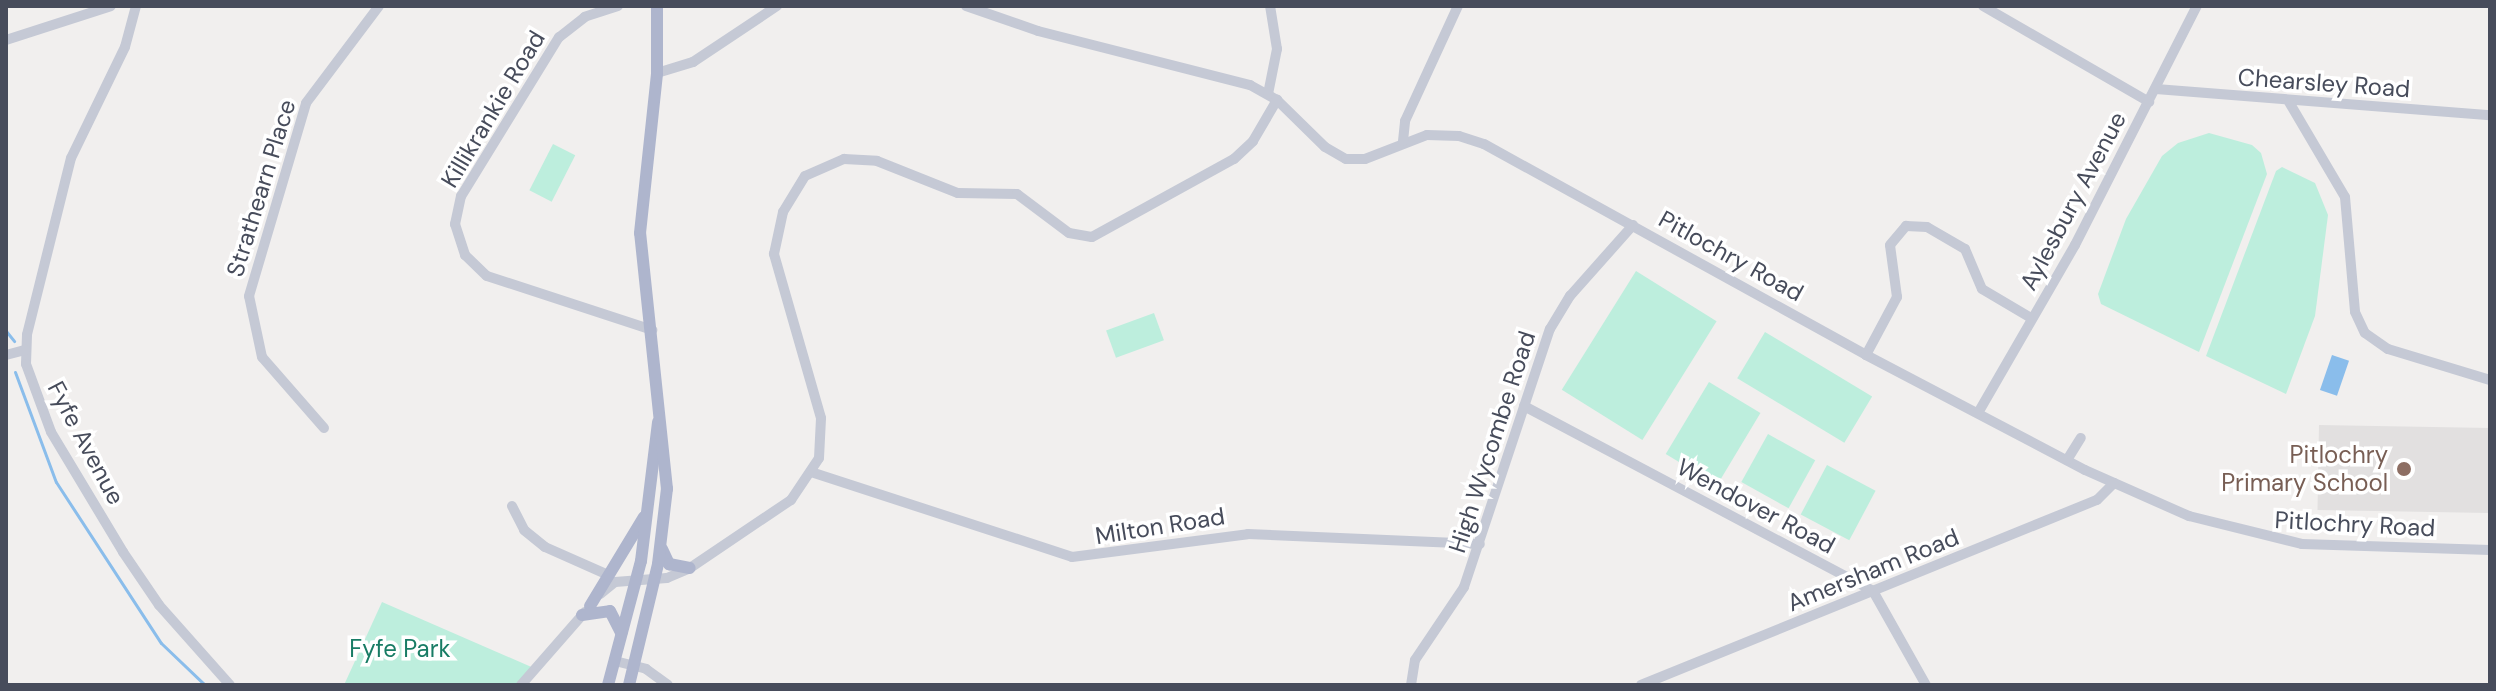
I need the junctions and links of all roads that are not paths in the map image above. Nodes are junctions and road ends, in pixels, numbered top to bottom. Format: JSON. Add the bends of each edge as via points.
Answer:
{"nodes":[{"id":1,"x":111,"y":6,"type":"edge"},
{"id":2,"x":136,"y":6,"type":"edge"},
{"id":3,"x":379,"y":6,"type":"edge"},
{"id":4,"x":618,"y":6,"type":"edge"},
{"id":5,"x":657,"y":6,"type":"edge"},
{"id":6,"x":777,"y":6,"type":"edge"},
{"id":7,"x":966,"y":6,"type":"edge"},
{"id":8,"x":1270,"y":6,"type":"edge"},
{"id":9,"x":1458,"y":6,"type":"edge"},
{"id":10,"x":1983,"y":6,"type":"edge"},
{"id":11,"x":2197,"y":6,"type":"edge"},
{"id":12,"x":6,"y":40,"type":"edge"},
{"id":13,"x":657,"y":73,"type":"junction"},
{"id":14,"x":2156,"y":89,"type":"junction"},
{"id":15,"x":1272,"y":97,"type":"junction"},
{"id":16,"x":2149,"y":102,"type":"junction"},
{"id":17,"x":2289,"y":102,"type":"junction"},
{"id":18,"x":2490,"y":115,"type":"edge"},
{"id":19,"x":1403,"y":141,"type":"junction"},
{"id":20,"x":1633,"y":225,"type":"junction"},
{"id":21,"x":2031,"y":318,"type":"junction"},
{"id":22,"x":652,"y":330,"type":"junction"},
{"id":23,"x":25,"y":350,"type":"junction"},
{"id":24,"x":6,"y":355,"type":"edge"},
{"id":25,"x":1866,"y":355,"type":"junction"},
{"id":26,"x":2490,"y":380,"type":"edge"},
{"id":27,"x":1524,"y":406,"type":"junction"},
{"id":28,"x":1978,"y":413,"type":"junction"},
{"id":29,"x":659,"y":415,"type":"junction"},
{"id":30,"x":324,"y":428,"type":"dead end"},
{"id":31,"x":2081,"y":438,"type":"dead end"},
{"id":32,"x":2067,"y":460,"type":"junction"},
{"id":33,"x":811,"y":472,"type":"junction"},
{"id":34,"x":2114,"y":483,"type":"junction"},
{"id":35,"x":512,"y":506,"type":"dead end"},
{"id":36,"x":649,"y":506,"type":"junction"},
{"id":37,"x":661,"y":541,"type":"junction"},
{"id":38,"x":1480,"y":544,"type":"junction"},
{"id":39,"x":2490,"y":550,"type":"edge"},
{"id":40,"x":690,"y":568,"type":"junction"},
{"id":41,"x":606,"y":574,"type":"junction"},
{"id":42,"x":637,"y":579,"type":"junction"},
{"id":43,"x":655,"y":579,"type":"junction"},
{"id":44,"x":1873,"y":591,"type":"junction"},
{"id":45,"x":586,"y":610,"type":"junction"},
{"id":46,"x":621,"y":633,"type":"junction"},
{"id":47,"x":615,"y":661,"type":"junction"},
{"id":48,"x":634,"y":666,"type":"junction"},
{"id":49,"x":230,"y":685,"type":"edge"},
{"id":50,"x":521,"y":685,"type":"edge"},
{"id":51,"x":608,"y":685,"type":"edge"},
{"id":52,"x":629,"y":685,"type":"edge"},
{"id":53,"x":668,"y":685,"type":"edge"},
{"id":54,"x":1411,"y":685,"type":"edge"},
{"id":55,"x":1641,"y":685,"type":"edge"},
{"id":56,"x":1926,"y":685,"type":"edge"}],
"edges":[{"from":1,"to":12,"type":"street"},
{"from":2,"to":23,"type":"street","name":"Fyfe Avenue","via":[[125,47],[71,158]]},
{"from":3,"to":30,"type":"street","name":"Strathearn Place","via":[[306,103],[249,296],[262,357]]},
{"from":4,"to":22,"type":"street","name":"Killikrankie Road","via":[[585,17],[559,37],[461,196],[455,224],[465,255],[478,270],[513,287]]},
{"from":5,"to":13,"type":"main road"},
{"from":6,"to":13,"type":"street","via":[[693,62]]},
{"from":7,"to":15,"type":"street","name":"Pitlochry Road"},
{"from":8,"to":15,"type":"street","via":[[1277,49]]},
{"from":9,"to":19,"type":"street","via":[[1405,121]]},
{"from":10,"to":16,"type":"street"},
{"from":11,"to":14,"type":"street","name":"Aylesbury Avenue"},
{"from":13,"to":22,"type":"main road","via":[[640,211]]},
{"from":14,"to":16,"type":"street","name":"Aylesbury Avenue"},
{"from":14,"to":17,"type":"street","name":"Chearsley Road"},
{"from":15,"to":19,"type":"street","name":"Pitlochry Road","via":[[1325,147],[1346,159],[1365,159]]},
{"from":15,"to":33,"type":"street","via":[[1253,141],[1234,159],[1092,237],[1069,233],[1017,194],[958,193],[877,161],[844,159],[805,176],[783,212],[774,254],[821,418],[823,440]]},
{"from":16,"to":21,"type":"street","name":"Aylesbury Avenue"},
{"from":17,"to":18,"type":"street","name":"Chearsley Road"},
{"from":17,"to":26,"type":"street","via":[[2345,197],[2355,312],[2365,333],[2388,349]]},
{"from":19,"to":20,"type":"street","name":"Pitlochry Road","via":[[1439,134],[1473,140]]},
{"from":20,"to":25,"type":"street","name":"Pitlochry Road"},
{"from":20,"to":27,"type":"street","name":"High Wycombe Road","via":[[1562,306]]},
{"from":21,"to":25,"type":"street","via":[[1986,292],[1965,249],[1927,227],[1906,226],[1889,250],[1897,297]]},
{"from":21,"to":28,"type":"street","name":"Aylesbury Avenue"},
{"from":22,"to":29,"type":"main road"},
{"from":23,"to":24,"type":"street"},
{"from":23,"to":49,"type":"street","name":"Fyfe Avenue","via":[[29,380],[51,432],[123,552],[159,605]]},
{"from":25,"to":28,"type":"street","name":"Pitlochry Road"},
{"from":27,"to":38,"type":"street","name":"High Wycombe Road"},
{"from":27,"to":44,"type":"street","name":"Wendover Road"},
{"from":28,"to":32,"type":"street","name":"Pitlochry Road"},
{"from":29,"to":36,"type":"main road"},
{"from":29,"to":37,"type":"main road","via":[[667,472]]},
{"from":31,"to":32,"type":"street"},
{"from":32,"to":34,"type":"street","name":"Pitlochry Road"},
{"from":33,"to":38,"type":"street","name":"Milton Road","via":[[1072,557],[1248,534]]},
{"from":33,"to":40,"type":"street","via":[[783,507]]},
{"from":34,"to":39,"type":"street","name":"Pitlochry Road","via":[[2189,516],[2281,542]]},
{"from":34,"to":44,"type":"street","name":"Amersham Road","via":[[2097,500]]},
{"from":35,"to":41,"type":"street","via":[[524,530],[545,547]]},
{"from":36,"to":41,"type":"main road"},
{"from":36,"to":42,"type":"main road"},
{"from":37,"to":40,"type":"main road","via":[[669,564]]},
{"from":37,"to":43,"type":"main road"},
{"from":38,"to":54,"type":"street","name":"High Wycombe Road","via":[[1458,599],[1415,660]]},
{"from":40,"to":43,"type":"street"},
{"from":41,"to":45,"type":"main road"},
{"from":42,"to":43,"type":"street"},
{"from":42,"to":45,"type":"street","via":[[610,585]]},
{"from":42,"to":46,"type":"main road"},
{"from":43,"to":48,"type":"main road"},
{"from":44,"to":55,"type":"street","name":"Amersham Road"},
{"from":44,"to":56,"type":"street"},
{"from":45,"to":46,"type":"main road","via":[[607,610]]},
{"from":45,"to":50,"type":"street"},
{"from":46,"to":47,"type":"main road"},
{"from":47,"to":48,"type":"street"},
{"from":47,"to":51,"type":"main road"},
{"from":48,"to":52,"type":"main road"},
{"from":48,"to":53,"type":"street"}]}
